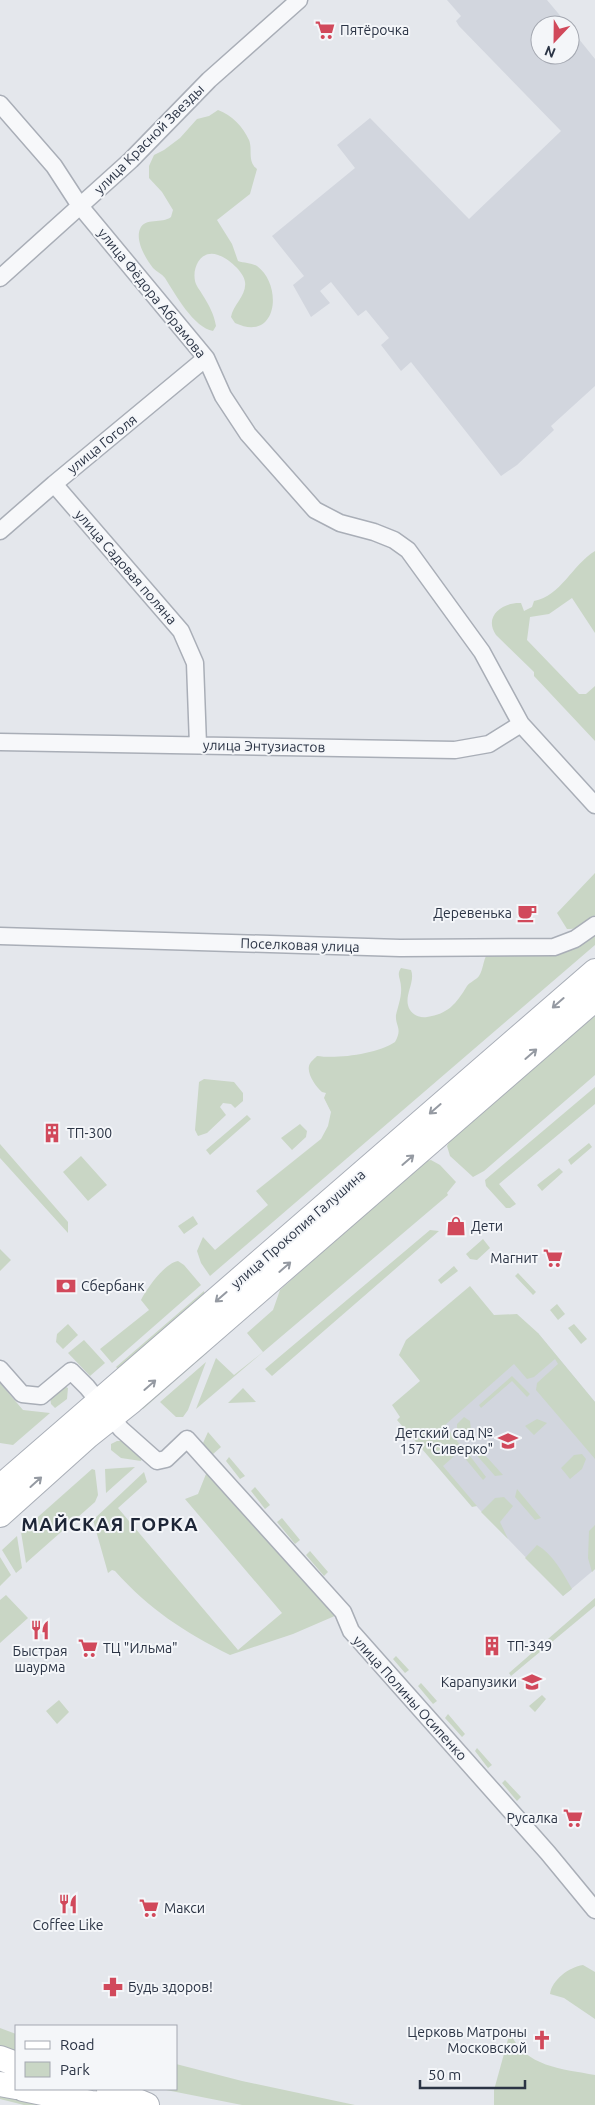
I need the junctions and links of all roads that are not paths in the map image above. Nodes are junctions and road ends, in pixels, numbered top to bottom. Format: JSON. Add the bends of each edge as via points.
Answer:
{"nodes":[{"id":1,"x":299,"y":0,"type":"edge"},
{"id":2,"x":0,"y":104,"type":"edge"},
{"id":3,"x":80,"y":206,"type":"junction"},
{"id":4,"x":0,"y":278,"type":"edge"},
{"id":5,"x":206,"y":358,"type":"junction"},
{"id":6,"x":54,"y":484,"type":"junction"},
{"id":7,"x":0,"y":531,"type":"edge"},
{"id":8,"x":521,"y":724,"type":"junction"},
{"id":9,"x":0,"y":742,"type":"edge"},
{"id":10,"x":198,"y":745,"type":"junction"},
{"id":11,"x":595,"y":805,"type":"edge"},
{"id":12,"x":595,"y":925,"type":"edge"},
{"id":13,"x":0,"y":936,"type":"edge"},
{"id":14,"x":595,"y":971,"type":"edge"},
{"id":15,"x":595,"y":999,"type":"edge"},
{"id":16,"x":0,"y":1369,"type":"edge"},
{"id":17,"x":106,"y":1409,"type":"junction"},
{"id":18,"x":0,"y":1487,"type":"edge"},
{"id":19,"x":0,"y":1515,"type":"edge"},
{"id":20,"x":595,"y":1910,"type":"edge"},
{"id":21,"x":0,"y":2058,"type":"edge"},
{"id":22,"x":15,"y":2064,"type":"edge"},
{"id":23,"x":0,"y":2084,"type":"edge"},
{"id":24,"x":15,"y":2087,"type":"edge"},
{"id":25,"x":28,"y":2090,"type":"edge"},
{"id":26,"x":111,"y":2090,"type":"edge"},
{"id":27,"x":117,"y":2105,"type":"edge"},
{"id":28,"x":147,"y":2105,"type":"edge"}],
"edges":[{"from":1,"to":3,"type":"street","name":"улица Красной Звезды","via":[[209,80],[131,160]]},
{"from":2,"to":3,"type":"street","name":"улица Фёдора Абрамова","via":[[54,166]]},
{"from":3,"to":4,"type":"street","name":"улица Красной Звезды"},
{"from":3,"to":5,"type":"street","name":"улица Фёдора Абрамова"},
{"from":5,"to":6,"type":"street","name":"улица Гоголя"},
{"from":5,"to":8,"type":"street","name":"улица Фёдора Абрамова","via":[[223,396],[248,434],[315,510],[340,523],[387,537],[408,550],[482,652]]},
{"from":6,"to":7,"type":"street","name":"улица Гоголя"},
{"from":6,"to":10,"type":"street","name":"улица Садовая поляна","via":[[181,631],[194,663]]},
{"from":8,"to":10,"type":"street","name":"улица Энтузиастов","via":[[489,744],[454,750]]},
{"from":8,"to":11,"type":"street","name":"улица Фёдора Абрамова"},
{"from":9,"to":10,"type":"street","name":"улица Энтузиастов"},
{"from":12,"to":13,"type":"street","name":"Поселковая улица","via":[[575,939],[554,947],[400,948]]},
{"from":14,"to":17,"type":"main road","name":"улица Прокопия Галушина","one_way":true},
{"from":17,"to":15,"type":"main road","name":"улица Прокопия Галушина","one_way":true},
{"from":16,"to":17,"type":"street","via":[[22,1394],[41,1396],[72,1371]]},
{"from":17,"to":18,"type":"main road","name":"улица Прокопия Галушина"},
{"from":19,"to":17,"type":"main road","name":"улица Прокопия Галушина","one_way":true,"via":[[88,1436]]},
{"from":17,"to":20,"type":"street","name":"улица Полины Осипенко","via":[[121,1429],[157,1461],[166,1459],[187,1439],[343,1612],[351,1632],[548,1852]]},
{"from":21,"to":22,"type":"main road"},
{"from":23,"to":24,"type":"main road"},
{"from":25,"to":27,"type":"main road"},
{"from":26,"to":28,"type":"main road"}]}
